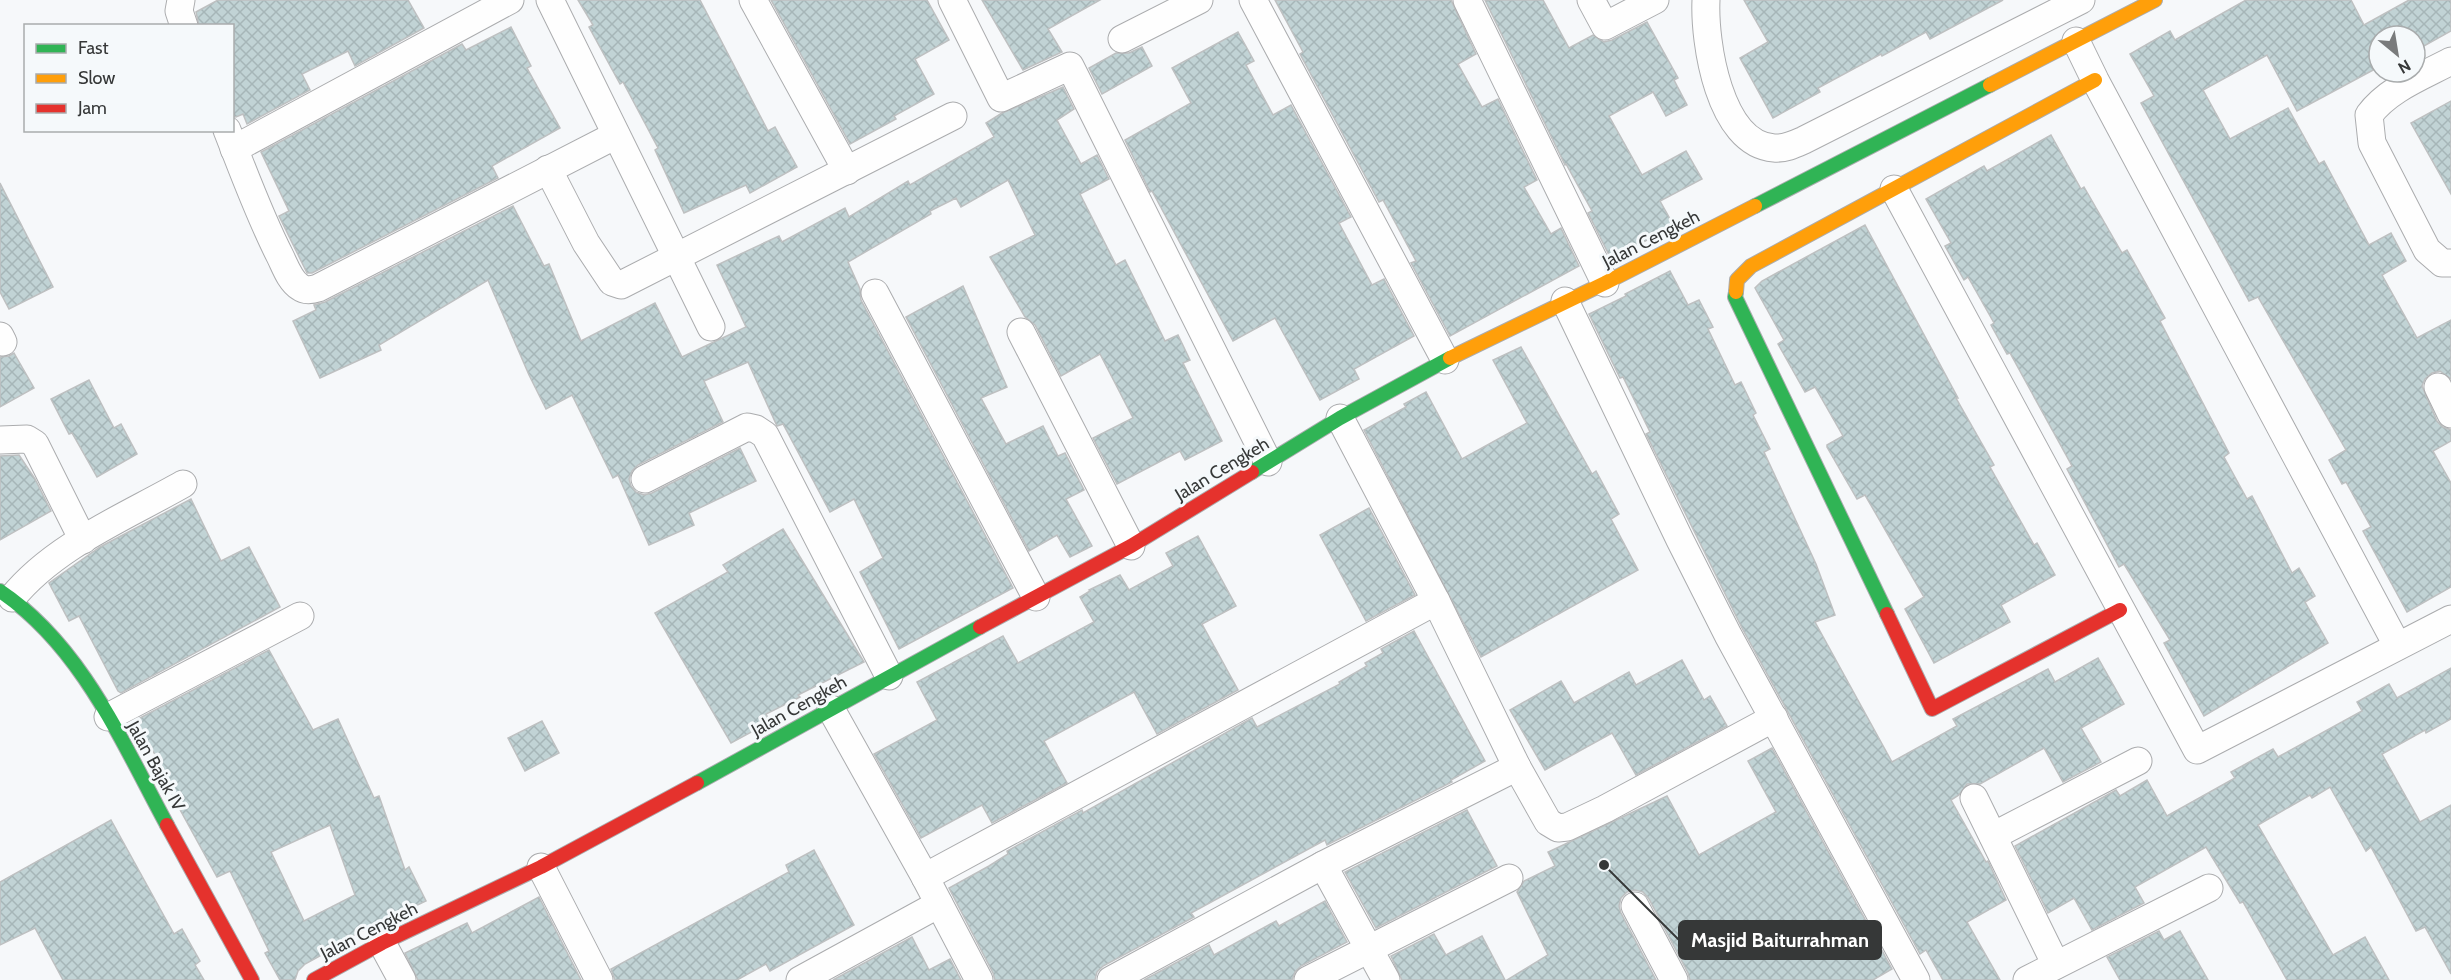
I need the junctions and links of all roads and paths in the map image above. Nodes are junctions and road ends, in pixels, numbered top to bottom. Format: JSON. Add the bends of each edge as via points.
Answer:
{"nodes":[{"id":1,"x":180,"y":0,"type":"edge"},
{"id":2,"x":510,"y":0,"type":"edge"},
{"id":3,"x":550,"y":0,"type":"edge"},
{"id":4,"x":753,"y":0,"type":"edge"},
{"id":5,"x":952,"y":0,"type":"edge"},
{"id":6,"x":1199,"y":0,"type":"edge"},
{"id":7,"x":1253,"y":0,"type":"edge"},
{"id":8,"x":1467,"y":0,"type":"edge"},
{"id":9,"x":1591,"y":0,"type":"edge"},
{"id":10,"x":1655,"y":0,"type":"edge"},
{"id":11,"x":1706,"y":0,"type":"edge"},
{"id":12,"x":2081,"y":0,"type":"edge"},
{"id":13,"x":2155,"y":0,"type":"edge"},
{"id":14,"x":183,"y":24,"type":"edge"},
{"id":15,"x":1122,"y":39,"type":"dead end"},
{"id":16,"x":2076,"y":40,"type":"junction"},
{"id":17,"x":2451,"y":61,"type":"edge"},
{"id":18,"x":2095,"y":80,"type":"junction"},
{"id":19,"x":953,"y":116,"type":"dead end"},
{"id":20,"x":616,"y":135,"type":"junction"},
{"id":21,"x":230,"y":140,"type":"edge"},
{"id":22,"x":548,"y":169,"type":"junction"},
{"id":23,"x":847,"y":171,"type":"junction"},
{"id":24,"x":1894,"y":189,"type":"junction"},
{"id":25,"x":676,"y":256,"type":"junction"},
{"id":26,"x":2451,"y":263,"type":"edge"},
{"id":27,"x":1605,"y":283,"type":"junction"},
{"id":28,"x":875,"y":293,"type":"dead end"},
{"id":29,"x":1565,"y":301,"type":"junction"},
{"id":30,"x":711,"y":327,"type":"dead end"},
{"id":31,"x":1021,"y":332,"type":"dead end"},
{"id":32,"x":1445,"y":360,"type":"junction"},
{"id":33,"x":2438,"y":387,"type":"dead end"},
{"id":34,"x":2451,"y":414,"type":"edge"},
{"id":35,"x":1340,"y":418,"type":"junction"},
{"id":36,"x":0,"y":440,"type":"edge"},
{"id":37,"x":1268,"y":462,"type":"junction"},
{"id":38,"x":645,"y":479,"type":"dead end"},
{"id":39,"x":183,"y":484,"type":"dead end"},
{"id":40,"x":83,"y":540,"type":"junction"},
{"id":41,"x":1131,"y":546,"type":"junction"},
{"id":42,"x":6,"y":594,"type":"edge"},
{"id":43,"x":1036,"y":597,"type":"junction"},
{"id":44,"x":1436,"y":601,"type":"junction"},
{"id":45,"x":2120,"y":610,"type":"junction"},
{"id":46,"x":300,"y":616,"type":"dead end"},
{"id":47,"x":2451,"y":618,"type":"edge"},
{"id":48,"x":2397,"y":645,"type":"junction"},
{"id":49,"x":889,"y":676,"type":"junction"},
{"id":50,"x":831,"y":710,"type":"junction"},
{"id":51,"x":108,"y":717,"type":"junction"},
{"id":52,"x":1774,"y":718,"type":"junction"},
{"id":53,"x":2138,"y":761,"type":"dead end"},
{"id":54,"x":1517,"y":767,"type":"junction"},
{"id":55,"x":1974,"y":798,"type":"dead end"},
{"id":56,"x":1993,"y":836,"type":"junction"},
{"id":57,"x":1323,"y":865,"type":"junction"},
{"id":58,"x":541,"y":867,"type":"junction"},
{"id":59,"x":925,"y":877,"type":"junction"},
{"id":60,"x":1509,"y":878,"type":"dead end"},
{"id":61,"x":2209,"y":888,"type":"dead end"},
{"id":62,"x":939,"y":904,"type":"junction"},
{"id":63,"x":1635,"y":906,"type":"dead end"},
{"id":64,"x":382,"y":943,"type":"junction"},
{"id":65,"x":1368,"y":949,"type":"junction"},
{"id":66,"x":2056,"y":965,"type":"junction"},
{"id":67,"x":252,"y":980,"type":"edge"},
{"id":68,"x":314,"y":980,"type":"edge"},
{"id":69,"x":402,"y":980,"type":"edge"},
{"id":70,"x":599,"y":980,"type":"edge"},
{"id":71,"x":800,"y":980,"type":"edge"},
{"id":72,"x":979,"y":980,"type":"edge"},
{"id":73,"x":1110,"y":980,"type":"edge"},
{"id":74,"x":1308,"y":980,"type":"edge"},
{"id":75,"x":1386,"y":980,"type":"edge"},
{"id":76,"x":1674,"y":980,"type":"edge"},
{"id":77,"x":1916,"y":980,"type":"edge"},
{"id":78,"x":2027,"y":980,"type":"edge"}],
"edges":[{"from":1,"to":14,"type":"street","via":[[178,11]]},
{"from":2,"to":21,"type":"street"},
{"from":3,"to":20,"type":"street"},
{"from":4,"to":23,"type":"street"},
{"from":5,"to":37,"type":"street","via":[[1001,99],[1070,66]]},
{"from":6,"to":15,"type":"street"},
{"from":7,"to":32,"type":"street"},
{"from":8,"to":27,"type":"street"},
{"from":9,"to":10,"type":"street","via":[[1605,26]]},
{"from":11,"to":12,"type":"street","via":[[1708,45],[1716,84],[1729,112],[1750,140],[1775,148],[1804,140]]},
{"from":13,"to":16,"type":"street","name":"Jalan Cengkeh"},
{"from":16,"to":18,"type":"street"},
{"from":16,"to":27,"type":"street","name":"Jalan Cengkeh"},
{"from":17,"to":26,"type":"street","via":[[2400,88],[2376,105],[2370,115],[2372,143],[2427,250],[2442,263]]},
{"from":18,"to":24,"type":"street"},
{"from":18,"to":48,"type":"street"},
{"from":19,"to":23,"type":"street"},
{"from":20,"to":22,"type":"street"},
{"from":20,"to":25,"type":"street"},
{"from":21,"to":22,"type":"street","via":[[260,218],[293,280],[305,290],[318,288]]},
{"from":22,"to":25,"type":"street","via":[[586,243],[612,282],[628,283]]},
{"from":23,"to":25,"type":"street"},
{"from":24,"to":45,"type":"street"},
{"from":24,"to":45,"type":"street","via":[[1751,266],[1737,280],[1735,297],[1932,709]]},
{"from":25,"to":30,"type":"street"},
{"from":27,"to":29,"type":"street","name":"Jalan Cengkeh"},
{"from":28,"to":43,"type":"street"},
{"from":29,"to":32,"type":"street","name":"Jalan Cengkeh"},
{"from":29,"to":52,"type":"street","via":[[1680,540]]},
{"from":31,"to":41,"type":"street"},
{"from":32,"to":35,"type":"street","name":"Jalan Cengkeh"},
{"from":33,"to":34,"type":"street"},
{"from":35,"to":37,"type":"street","name":"Jalan Cengkeh"},
{"from":35,"to":44,"type":"street"},
{"from":36,"to":40,"type":"street","via":[[27,439],[35,444]]},
{"from":37,"to":41,"type":"street","name":"Jalan Cengkeh"},
{"from":38,"to":49,"type":"street","via":[[747,427],[765,435]]},
{"from":39,"to":40,"type":"street"},
{"from":40,"to":42,"type":"street"},
{"from":41,"to":43,"type":"street","name":"Jalan Cengkeh"},
{"from":42,"to":51,"type":"street","name":"Jalan Bajak IV","via":[[56,642]]},
{"from":43,"to":49,"type":"street","name":"Jalan Cengkeh"},
{"from":44,"to":54,"type":"street"},
{"from":44,"to":59,"type":"street"},
{"from":45,"to":48,"type":"street","via":[[2197,750]]},
{"from":46,"to":51,"type":"street"},
{"from":47,"to":48,"type":"street"},
{"from":49,"to":50,"type":"street","name":"Jalan Cengkeh"},
{"from":50,"to":58,"type":"street","name":"Jalan Cengkeh"},
{"from":50,"to":59,"type":"street"},
{"from":51,"to":67,"type":"street","name":"Jalan Bajak IV"},
{"from":52,"to":54,"type":"street","via":[[1567,827],[1548,822]]},
{"from":52,"to":77,"type":"street"},
{"from":53,"to":56,"type":"street"},
{"from":54,"to":57,"type":"street"},
{"from":55,"to":56,"type":"street"},
{"from":56,"to":66,"type":"street"},
{"from":57,"to":65,"type":"street"},
{"from":57,"to":73,"type":"street"},
{"from":58,"to":64,"type":"street","name":"Jalan Cengkeh"},
{"from":58,"to":70,"type":"street"},
{"from":59,"to":62,"type":"street"},
{"from":60,"to":65,"type":"street"},
{"from":61,"to":66,"type":"street"},
{"from":62,"to":71,"type":"street"},
{"from":62,"to":72,"type":"street"},
{"from":63,"to":76,"type":"street"},
{"from":64,"to":68,"type":"street","name":"Jalan Cengkeh"},
{"from":64,"to":69,"type":"street"},
{"from":65,"to":74,"type":"street"},
{"from":65,"to":75,"type":"street"},
{"from":66,"to":78,"type":"street"}]}
